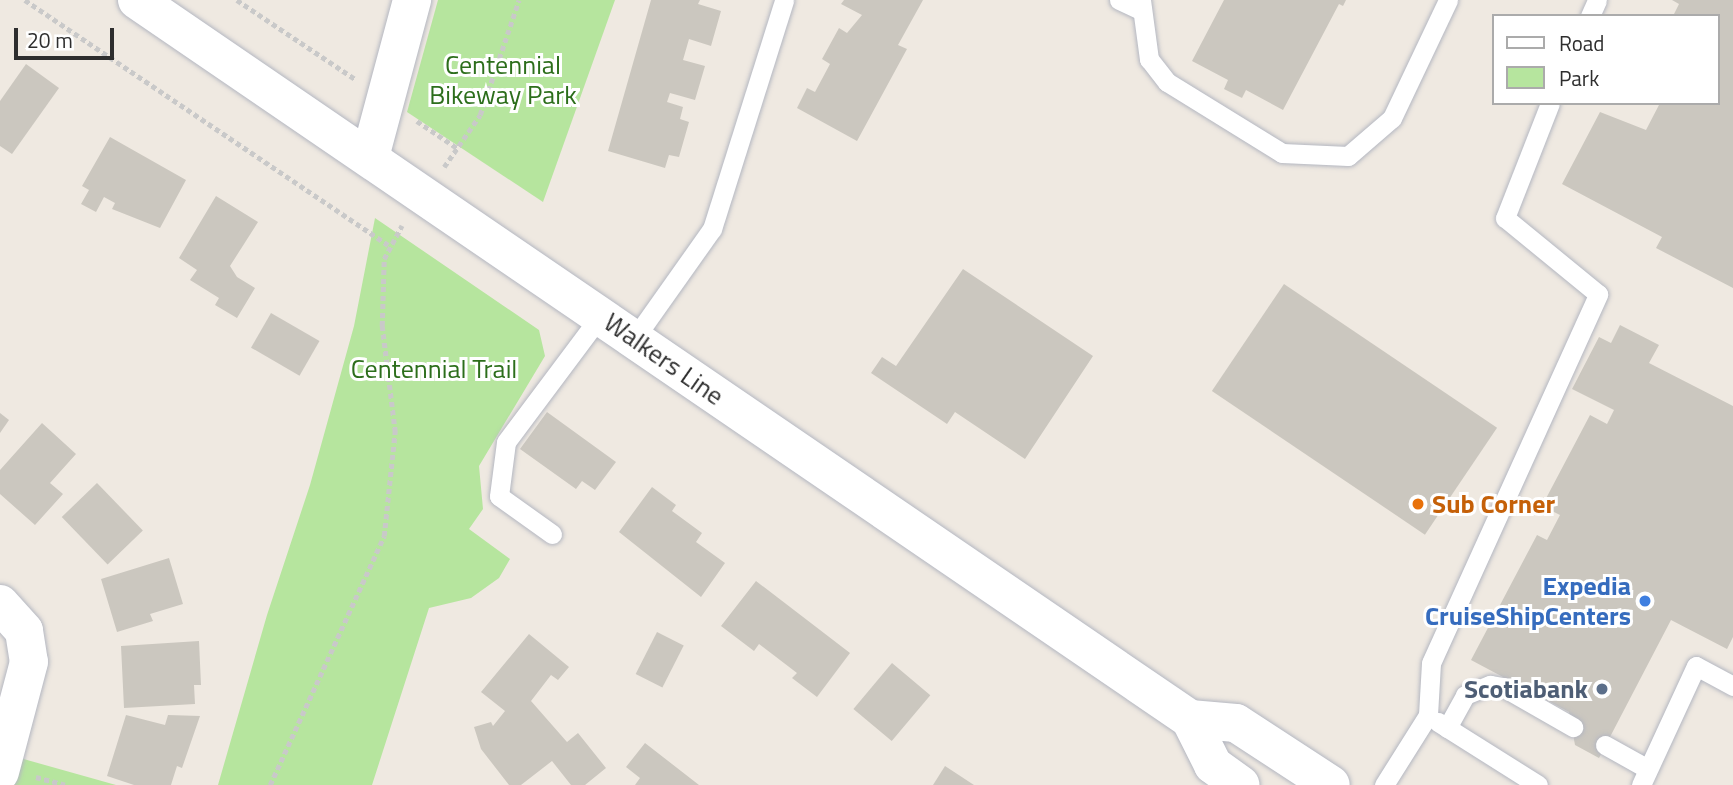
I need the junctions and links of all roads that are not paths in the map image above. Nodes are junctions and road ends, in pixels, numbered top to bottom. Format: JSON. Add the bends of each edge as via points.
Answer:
{"nodes":[{"id":1,"x":136,"y":0,"type":"edge"},
{"id":2,"x":412,"y":0,"type":"edge"},
{"id":3,"x":784,"y":0,"type":"edge"},
{"id":4,"x":1119,"y":0,"type":"edge"},
{"id":5,"x":1448,"y":0,"type":"edge"},
{"id":6,"x":1141,"y":5,"type":"edge"},
{"id":7,"x":1549,"y":105,"type":"edge"},
{"id":8,"x":370,"y":158,"type":"junction"},
{"id":9,"x":601,"y":315,"type":"junction"},
{"id":10,"x":634,"y":339,"type":"junction"},
{"id":11,"x":552,"y":534,"type":"dead end"},
{"id":12,"x":0,"y":604,"type":"edge"},
{"id":13,"x":1733,"y":686,"type":"edge"},
{"id":14,"x":1428,"y":716,"type":"junction"},
{"id":15,"x":1190,"y":719,"type":"junction"},
{"id":16,"x":1573,"y":727,"type":"dead end"},
{"id":17,"x":1447,"y":728,"type":"junction"},
{"id":18,"x":1605,"y":745,"type":"dead end"},
{"id":19,"x":0,"y":772,"type":"edge"},
{"id":20,"x":1644,"y":777,"type":"edge"},
{"id":21,"x":1241,"y":785,"type":"edge"},
{"id":22,"x":1331,"y":785,"type":"edge"},
{"id":23,"x":1384,"y":785,"type":"edge"},
{"id":24,"x":1538,"y":785,"type":"edge"}],
"edges":[{"from":1,"to":8,"type":"main road","name":"Walkers Line"},
{"from":2,"to":8,"type":"main road"},
{"from":3,"to":10,"type":"lane","via":[[712,229]]},
{"from":4,"to":6,"type":"lane"},
{"from":5,"to":6,"type":"lane","via":[[1392,118],[1348,156],[1282,153],[1167,82],[1149,59]]},
{"from":7,"to":14,"type":"lane","via":[[1505,218],[1598,294],[1431,663]]},
{"from":8,"to":9,"type":"main road","name":"Walkers Line"},
{"from":9,"to":10,"type":"main road","name":"Walkers Line"},
{"from":9,"to":11,"type":"lane","via":[[506,442],[499,496]]},
{"from":10,"to":15,"type":"main road","name":"Walkers Line"},
{"from":12,"to":19,"type":"main road","via":[[24,631],[29,662]]},
{"from":13,"to":20,"type":"lane","via":[[1696,666]]},
{"from":14,"to":17,"type":"lane"},
{"from":14,"to":23,"type":"lane"},
{"from":15,"to":21,"type":"main road","name":"Walkers Line","via":[[1213,765]]},
{"from":15,"to":22,"type":"main road","name":"Walkers Line","via":[[1236,723]]},
{"from":16,"to":17,"type":"lane","via":[[1503,687],[1490,685],[1465,695]]},
{"from":17,"to":24,"type":"lane"},
{"from":18,"to":20,"type":"lane"}]}
